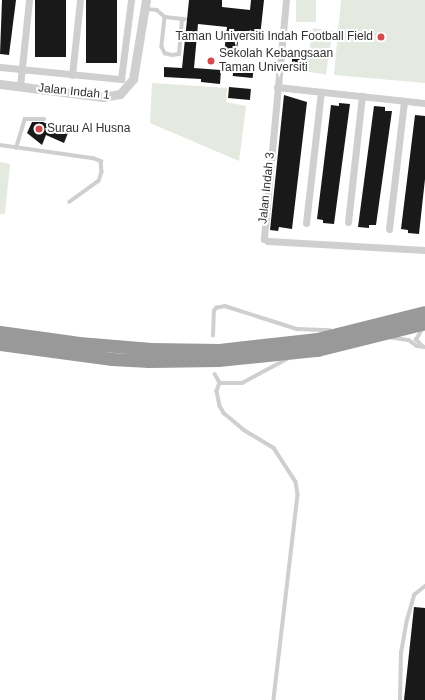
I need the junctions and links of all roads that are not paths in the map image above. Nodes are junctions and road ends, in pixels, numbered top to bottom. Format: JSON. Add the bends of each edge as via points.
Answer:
{"nodes":[{"id":1,"x":29,"y":0,"type":"edge"},
{"id":2,"x":80,"y":0,"type":"edge"},
{"id":3,"x":131,"y":0,"type":"edge"},
{"id":4,"x":286,"y":0,"type":"edge"},
{"id":5,"x":146,"y":5,"type":"edge"},
{"id":6,"x":165,"y":17,"type":"junction"},
{"id":7,"x":0,"y":67,"type":"edge"},
{"id":8,"x":22,"y":70,"type":"junction"},
{"id":9,"x":72,"y":75,"type":"junction"},
{"id":10,"x":0,"y":84,"type":"edge"},
{"id":11,"x":20,"y":86,"type":"junction"},
{"id":12,"x":277,"y":87,"type":"junction"},
{"id":13,"x":321,"y":92,"type":"junction"},
{"id":14,"x":362,"y":96,"type":"junction"},
{"id":15,"x":404,"y":101,"type":"junction"},
{"id":16,"x":425,"y":103,"type":"edge"},
{"id":17,"x":44,"y":119,"type":"dead end"},
{"id":18,"x":0,"y":145,"type":"edge"},
{"id":19,"x":16,"y":148,"type":"junction"},
{"id":20,"x":70,"y":202,"type":"dead end"},
{"id":21,"x":348,"y":222,"type":"dead end"},
{"id":22,"x":306,"y":223,"type":"dead end"},
{"id":23,"x":389,"y":229,"type":"dead end"},
{"id":24,"x":425,"y":250,"type":"edge"},
{"id":25,"x":425,"y":312,"type":"edge"},
{"id":26,"x":425,"y":324,"type":"edge"},
{"id":27,"x":352,"y":331,"type":"junction"},
{"id":28,"x":0,"y":332,"type":"edge"},
{"id":29,"x":380,"y":335,"type":"junction"},
{"id":30,"x":213,"y":336,"type":"dead end"},
{"id":31,"x":0,"y":344,"type":"edge"},
{"id":32,"x":424,"y":347,"type":"edge"},
{"id":33,"x":317,"y":350,"type":"junction"},
{"id":34,"x":215,"y":374,"type":"dead end"},
{"id":35,"x":220,"y":383,"type":"junction"},
{"id":36,"x":425,"y":586,"type":"edge"},
{"id":37,"x":274,"y":700,"type":"edge"},
{"id":38,"x":400,"y":700,"type":"edge"}],
"edges":[{"from":1,"to":8,"type":"street"},
{"from":2,"to":9,"type":"street"},
{"from":3,"to":9,"type":"street","via":[[123,76],[119,80]]},
{"from":4,"to":12,"type":"street","name":"Jalan Indah 3"},
{"from":5,"to":6,"type":"lane"},
{"from":5,"to":11,"type":"street","name":"Jalan Indah 1","via":[[133,79],[120,94],[104,97]]},
{"from":6,"to":6,"type":"lane","via":[[162,47],[165,53],[178,54],[183,19]]},
{"from":7,"to":8,"type":"street"},
{"from":8,"to":9,"type":"street"},
{"from":8,"to":11,"type":"street"},
{"from":10,"to":11,"type":"street","name":"Jalan Indah 1"},
{"from":12,"to":13,"type":"street"},
{"from":12,"to":24,"type":"street","name":"Jalan Indah 3","via":[[264,239]]},
{"from":13,"to":14,"type":"street"},
{"from":13,"to":22,"type":"street"},
{"from":14,"to":15,"type":"street"},
{"from":14,"to":21,"type":"street"},
{"from":15,"to":16,"type":"street"},
{"from":15,"to":23,"type":"street"},
{"from":17,"to":19,"type":"lane","via":[[25,119]]},
{"from":18,"to":19,"type":"lane"},
{"from":19,"to":20,"type":"lane","via":[[101,161],[102,172],[99,181]]},
{"from":25,"to":27,"type":"highway"},
{"from":26,"to":29,"type":"highway"},
{"from":26,"to":32,"type":"lane","via":[[417,337],[418,343]]},
{"from":27,"to":28,"type":"highway","via":[[296,342],[219,350],[116,346]]},
{"from":27,"to":30,"type":"lane","via":[[298,329],[225,306],[214,311]]},
{"from":29,"to":32,"type":"lane","via":[[410,340]]},
{"from":29,"to":33,"type":"highway"},
{"from":31,"to":33,"type":"highway","via":[[149,361],[258,357]]},
{"from":33,"to":35,"type":"lane","via":[[286,359],[242,383]]},
{"from":34,"to":35,"type":"lane"},
{"from":35,"to":37,"type":"lane","via":[[218,396],[224,413],[244,430],[274,448],[296,482],[298,495]]},
{"from":36,"to":38,"type":"lane","via":[[414,595],[407,620],[401,654]]}]}
